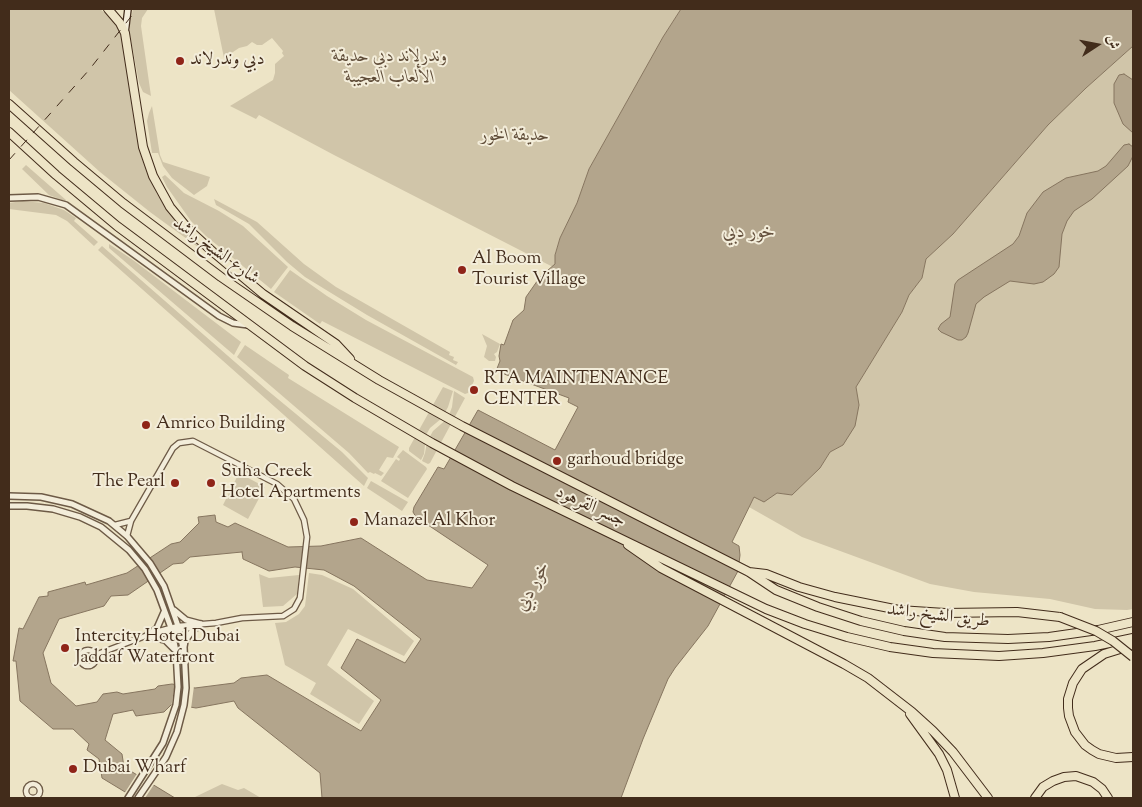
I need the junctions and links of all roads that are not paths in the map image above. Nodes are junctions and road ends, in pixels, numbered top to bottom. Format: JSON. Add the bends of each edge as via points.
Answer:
{"nodes":[{"id":1,"x":108,"y":9,"type":"edge"},
{"id":2,"x":128,"y":9,"type":"edge"},
{"id":3,"x":125,"y":33,"type":"junction"},
{"id":4,"x":9,"y":104,"type":"edge"},
{"id":5,"x":9,"y":132,"type":"edge"},
{"id":6,"x":9,"y":198,"type":"edge"},
{"id":7,"x":248,"y":324,"type":"junction"},
{"id":8,"x":354,"y":364,"type":"junction"},
{"id":9,"x":420,"y":403,"type":"joint"},
{"id":10,"x":9,"y":496,"type":"edge"},
{"id":11,"x":9,"y":506,"type":"edge"},
{"id":12,"x":130,"y":521,"type":"junction"},
{"id":13,"x":114,"y":525,"type":"junction"},
{"id":14,"x":127,"y":536,"type":"junction"},
{"id":15,"x":621,"y":539,"type":"junction"},
{"id":16,"x":749,"y":572,"type":"junction"},
{"id":17,"x":165,"y":609,"type":"junction"},
{"id":18,"x":172,"y":609,"type":"junction"},
{"id":19,"x":766,"y":609,"type":"joint"},
{"id":20,"x":1133,"y":622,"type":"edge"},
{"id":21,"x":202,"y":624,"type":"junction"},
{"id":22,"x":178,"y":628,"type":"junction"},
{"id":23,"x":171,"y":630,"type":"junction"},
{"id":24,"x":147,"y":636,"type":"junction"},
{"id":25,"x":1133,"y":638,"type":"edge"},
{"id":26,"x":1133,"y":644,"type":"edge"},
{"id":27,"x":176,"y":652,"type":"junction"},
{"id":28,"x":184,"y":653,"type":"junction"},
{"id":29,"x":95,"y":655,"type":"dead end"},
{"id":30,"x":1133,"y":657,"type":"edge"},
{"id":31,"x":900,"y":703,"type":"junction"},
{"id":32,"x":1133,"y":757,"type":"edge"},
{"id":33,"x":26,"y":792,"type":"junction"},
{"id":34,"x":23,"y":798,"type":"edge"},
{"id":35,"x":32,"y":798,"type":"edge"},
{"id":36,"x":128,"y":798,"type":"edge"},
{"id":37,"x":138,"y":798,"type":"edge"},
{"id":38,"x":955,"y":798,"type":"edge"},
{"id":39,"x":988,"y":798,"type":"edge"},
{"id":40,"x":1034,"y":798,"type":"edge"},
{"id":41,"x":1108,"y":798,"type":"edge"}],
"edges":[{"from":1,"to":3,"type":"highway"},
{"from":2,"to":3,"type":"main road"},
{"from":3,"to":8,"type":"highway","via":[[145,152],[155,181],[170,207],[220,259],[263,294],[336,344]]},
{"from":4,"to":8,"type":"highway","name":"شارع الشيخ راشد","via":[[148,222],[292,326]]},
{"from":5,"to":7,"type":"highway","via":[[117,226]]},
{"from":6,"to":7,"type":"street","via":[[38,197],[66,205],[219,316],[233,323]]},
{"from":7,"to":15,"type":"highway","name":"جسر القرهود","via":[[305,366],[405,428],[518,490]]},
{"from":8,"to":9,"type":"highway","name":"شارع الشيخ راشد"},
{"from":9,"to":16,"type":"highway","name":"جسر القرهود"},
{"from":10,"to":13,"type":"street","via":[[57,500],[87,510]]},
{"from":11,"to":17,"type":"street","via":[[67,512],[101,527],[129,550],[145,569]]},
{"from":12,"to":13,"type":"street"},
{"from":12,"to":14,"type":"street"},
{"from":12,"to":21,"type":"street","via":[[173,448],[186,441],[193,441],[243,465],[283,488],[294,500],[300,509],[307,537],[298,604],[283,616]]},
{"from":13,"to":14,"type":"street"},
{"from":14,"to":18,"type":"street","via":[[150,563],[164,586]]},
{"from":15,"to":19,"type":"highway","name":"جسر القرهود"},
{"from":15,"to":31,"type":"highway","via":[[661,568],[856,671]]},
{"from":16,"to":20,"type":"highway","name":"طريق الشيخ راشد","via":[[776,590],[818,607],[861,621],[945,637],[1035,638],[1082,633]]},
{"from":16,"to":30,"type":"highway","bridge":true,"via":[[766,574],[835,597],[898,610],[1017,612],[1060,617],[1096,631]]},
{"from":17,"to":23,"type":"street"},
{"from":17,"to":24,"type":"street","via":[[160,624]]},
{"from":18,"to":21,"type":"street","via":[[186,620]]},
{"from":18,"to":22,"type":"street"},
{"from":19,"to":25,"type":"highway","name":"طريق الشيخ راشد","via":[[847,637],[941,654],[1036,654]]},
{"from":21,"to":22,"type":"street"},
{"from":21,"to":28,"type":"street","via":[[187,637]]},
{"from":22,"to":23,"type":"street"},
{"from":22,"to":28,"type":"street"},
{"from":23,"to":24,"type":"street"},
{"from":23,"to":27,"type":"street"},
{"from":24,"to":27,"type":"street","via":[[165,640]]},
{"from":24,"to":29,"type":"street"},
{"from":26,"to":32,"type":"highway","via":[[1088,663],[1073,683],[1068,708],[1071,724],[1085,745],[1107,757]]},
{"from":27,"to":36,"type":"street","via":[[178,687],[172,721],[163,743]]},
{"from":28,"to":37,"type":"street","via":[[186,688],[182,717],[172,747]]},
{"from":31,"to":38,"type":"highway","via":[[939,754]]},
{"from":31,"to":39,"type":"highway","via":[[943,741]]},
{"from":33,"to":34,"type":"street"},
{"from":33,"to":35,"type":"street"},
{"from":33,"to":35,"type":"street","via":[[30,785],[37,785],[39,795]]},
{"from":40,"to":41,"type":"highway","via":[[1048,784],[1070,776],[1093,782]]}]}
